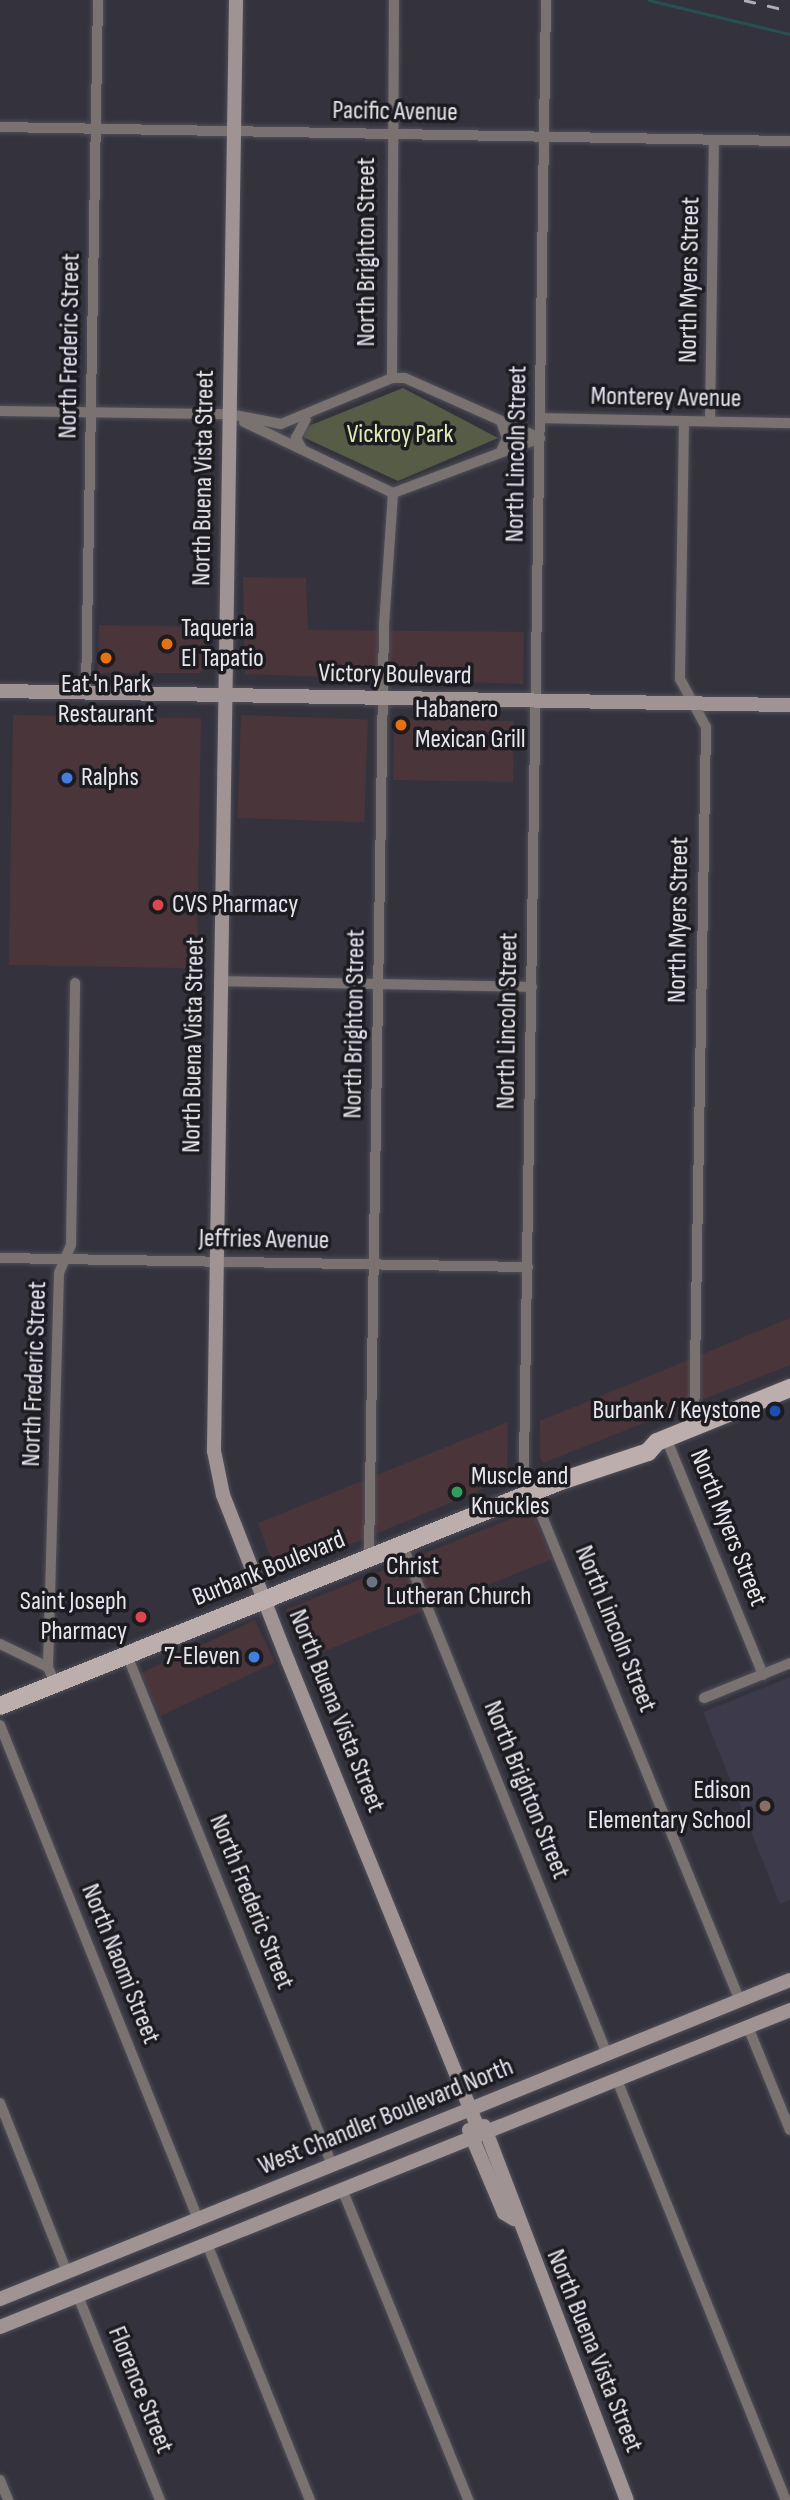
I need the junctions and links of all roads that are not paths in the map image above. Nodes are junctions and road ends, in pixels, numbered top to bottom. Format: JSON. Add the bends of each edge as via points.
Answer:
{"nodes":[{"id":1,"x":98,"y":0,"type":"edge"},
{"id":2,"x":236,"y":0,"type":"edge"},
{"id":3,"x":394,"y":0,"type":"edge"},
{"id":4,"x":546,"y":0,"type":"edge"},
{"id":5,"x":0,"y":127,"type":"edge"},
{"id":6,"x":93,"y":128,"type":"junction"},
{"id":7,"x":233,"y":131,"type":"junction"},
{"id":8,"x":391,"y":135,"type":"junction"},
{"id":9,"x":545,"y":138,"type":"junction"},
{"id":10,"x":714,"y":141,"type":"junction"},
{"id":11,"x":790,"y":141,"type":"edge"},
{"id":12,"x":392,"y":378,"type":"junction"},
{"id":13,"x":0,"y":411,"type":"edge"},
{"id":14,"x":92,"y":413,"type":"junction"},
{"id":15,"x":229,"y":414,"type":"junction"},
{"id":16,"x":541,"y":418,"type":"junction"},
{"id":17,"x":306,"y":419,"type":"junction"},
{"id":18,"x":684,"y":421,"type":"junction"},
{"id":19,"x":710,"y":421,"type":"junction"},
{"id":20,"x":790,"y":423,"type":"edge"},
{"id":21,"x":502,"y":424,"type":"junction"},
{"id":22,"x":540,"y":438,"type":"junction"},
{"id":23,"x":302,"y":449,"type":"junction"},
{"id":24,"x":501,"y":452,"type":"junction"},
{"id":25,"x":393,"y":493,"type":"junction"},
{"id":26,"x":0,"y":691,"type":"edge"},
{"id":27,"x":86,"y":693,"type":"junction"},
{"id":28,"x":224,"y":697,"type":"junction"},
{"id":29,"x":384,"y":699,"type":"junction"},
{"id":30,"x":538,"y":701,"type":"junction"},
{"id":31,"x":692,"y":704,"type":"junction"},
{"id":32,"x":790,"y":705,"type":"edge"},
{"id":33,"x":219,"y":981,"type":"junction"},
{"id":34,"x":75,"y":983,"type":"dead end"},
{"id":35,"x":378,"y":983,"type":"junction"},
{"id":36,"x":531,"y":986,"type":"junction"},
{"id":37,"x":0,"y":1258,"type":"edge"},
{"id":38,"x":65,"y":1259,"type":"junction"},
{"id":39,"x":215,"y":1262,"type":"junction"},
{"id":40,"x":374,"y":1264,"type":"junction"},
{"id":41,"x":528,"y":1267,"type":"junction"},
{"id":42,"x":790,"y":1388,"type":"edge"},
{"id":43,"x":694,"y":1427,"type":"junction"},
{"id":44,"x":662,"y":1440,"type":"junction"},
{"id":45,"x":534,"y":1491,"type":"junction"},
{"id":46,"x":402,"y":1544,"type":"junction"},
{"id":47,"x":369,"y":1557,"type":"junction"},
{"id":48,"x":265,"y":1600,"type":"junction"},
{"id":49,"x":0,"y":1644,"type":"edge"},
{"id":50,"x":127,"y":1655,"type":"junction"},
{"id":51,"x":790,"y":1663,"type":"edge"},
{"id":52,"x":52,"y":1675,"type":"junction"},
{"id":53,"x":763,"y":1675,"type":"junction"},
{"id":54,"x":704,"y":1698,"type":"dead end"},
{"id":55,"x":0,"y":1706,"type":"edge"},
{"id":56,"x":0,"y":1725,"type":"edge"},
{"id":57,"x":790,"y":1980,"type":"edge"},
{"id":58,"x":740,"y":2001,"type":"junction"},
{"id":59,"x":790,"y":2010,"type":"edge"},
{"id":60,"x":748,"y":2027,"type":"junction"},
{"id":61,"x":607,"y":2054,"type":"junction"},
{"id":62,"x":617,"y":2080,"type":"junction"},
{"id":63,"x":0,"y":2103,"type":"edge"},
{"id":64,"x":469,"y":2109,"type":"junction"},
{"id":65,"x":790,"y":2130,"type":"edge"},
{"id":66,"x":479,"y":2136,"type":"junction"},
{"id":67,"x":332,"y":2165,"type":"junction"},
{"id":68,"x":342,"y":2189,"type":"junction"},
{"id":69,"x":198,"y":2219,"type":"junction"},
{"id":70,"x":207,"y":2244,"type":"junction"},
{"id":71,"x":67,"y":2272,"type":"junction"},
{"id":72,"x":78,"y":2296,"type":"junction"},
{"id":73,"x":0,"y":2299,"type":"edge"},
{"id":74,"x":0,"y":2328,"type":"edge"},
{"id":75,"x":0,"y":2480,"type":"edge"},
{"id":76,"x":8,"y":2500,"type":"edge"},
{"id":77,"x":160,"y":2500,"type":"edge"},
{"id":78,"x":310,"y":2500,"type":"edge"},
{"id":79,"x":468,"y":2500,"type":"edge"},
{"id":80,"x":627,"y":2500,"type":"edge"},
{"id":81,"x":786,"y":2500,"type":"edge"}],
"edges":[{"from":1,"to":6,"type":"street","name":"North Frederic Street"},
{"from":2,"to":7,"type":"main road","name":"North Buena Vista Street"},
{"from":3,"to":8,"type":"street","name":"North Brighton Street"},
{"from":4,"to":9,"type":"street","name":"North Lincoln Street"},
{"from":5,"to":6,"type":"street","name":"Pacific Avenue"},
{"from":6,"to":7,"type":"street","name":"Pacific Avenue"},
{"from":6,"to":14,"type":"street","name":"North Frederic Street"},
{"from":7,"to":8,"type":"street","name":"Pacific Avenue"},
{"from":7,"to":15,"type":"main road","name":"North Buena Vista Street"},
{"from":8,"to":9,"type":"street","name":"Pacific Avenue"},
{"from":8,"to":12,"type":"street","name":"North Brighton Street"},
{"from":9,"to":10,"type":"street","name":"Pacific Avenue"},
{"from":9,"to":16,"type":"street","name":"North Lincoln Street"},
{"from":10,"to":11,"type":"street","name":"Pacific Avenue"},
{"from":10,"to":19,"type":"street","name":"North Myers Street"},
{"from":12,"to":17,"type":"street"},
{"from":12,"to":21,"type":"street"},
{"from":13,"to":14,"type":"street"},
{"from":14,"to":15,"type":"street"},
{"from":14,"to":27,"type":"street","name":"North Frederic Street"},
{"from":15,"to":17,"type":"street","via":[[281,424]]},
{"from":15,"to":23,"type":"street"},
{"from":15,"to":28,"type":"main road","name":"North Buena Vista Street"},
{"from":16,"to":18,"type":"street","name":"Monterey Avenue"},
{"from":16,"to":22,"type":"street","name":"North Lincoln Street"},
{"from":17,"to":23,"type":"street","via":[[296,438]]},
{"from":18,"to":19,"type":"street","name":"Monterey Avenue"},
{"from":18,"to":31,"type":"street","name":"North Myers Street","via":[[680,680]]},
{"from":19,"to":20,"type":"street","name":"Monterey Avenue"},
{"from":21,"to":22,"type":"street"},
{"from":21,"to":24,"type":"street","via":[[507,438]]},
{"from":22,"to":24,"type":"street"},
{"from":22,"to":30,"type":"street","name":"North Lincoln Street"},
{"from":23,"to":25,"type":"street"},
{"from":24,"to":25,"type":"street"},
{"from":25,"to":29,"type":"street","name":"North Brighton Street"},
{"from":26,"to":27,"type":"main road","name":"Victory Boulevard"},
{"from":27,"to":28,"type":"main road","name":"Victory Boulevard"},
{"from":28,"to":29,"type":"main road","name":"Victory Boulevard"},
{"from":28,"to":33,"type":"main road","name":"North Buena Vista Street"},
{"from":29,"to":30,"type":"main road","name":"Victory Boulevard"},
{"from":29,"to":35,"type":"street","name":"North Brighton Street"},
{"from":30,"to":31,"type":"main road","name":"Victory Boulevard"},
{"from":30,"to":36,"type":"street","name":"North Lincoln Street"},
{"from":31,"to":32,"type":"main road","name":"Victory Boulevard"},
{"from":31,"to":43,"type":"street","name":"North Myers Street","via":[[706,727]]},
{"from":33,"to":35,"type":"street"},
{"from":33,"to":39,"type":"main road","name":"North Buena Vista Street"},
{"from":34,"to":38,"type":"street","name":"North Frederic Street","via":[[71,1245]]},
{"from":35,"to":36,"type":"street"},
{"from":35,"to":40,"type":"street","name":"North Brighton Street"},
{"from":36,"to":41,"type":"street","name":"North Lincoln Street"},
{"from":37,"to":38,"type":"street","name":"Jeffries Avenue"},
{"from":38,"to":39,"type":"street","name":"Jeffries Avenue"},
{"from":38,"to":52,"type":"street","name":"North Frederic Street","via":[[59,1273]]},
{"from":39,"to":40,"type":"street","name":"Jeffries Avenue"},
{"from":39,"to":48,"type":"main road","name":"North Buena Vista Street","via":[[217,1467]]},
{"from":40,"to":41,"type":"street","name":"Jeffries Avenue"},
{"from":40,"to":47,"type":"street","name":"North Brighton Street"},
{"from":41,"to":45,"type":"street","name":"North Lincoln Street","via":[[524,1472]]},
{"from":42,"to":43,"type":"main road","name":"Burbank Boulevard"},
{"from":43,"to":44,"type":"main road","name":"Burbank Boulevard"},
{"from":44,"to":45,"type":"main road","name":"Burbank Boulevard","via":[[642,1441]]},
{"from":44,"to":53,"type":"street","name":"North Myers Street"},
{"from":45,"to":46,"type":"main road","name":"Burbank Boulevard"},
{"from":45,"to":58,"type":"street","name":"North Lincoln Street"},
{"from":46,"to":47,"type":"main road","name":"Burbank Boulevard"},
{"from":46,"to":61,"type":"street","name":"North Brighton Street"},
{"from":47,"to":48,"type":"main road","name":"Burbank Boulevard"},
{"from":48,"to":50,"type":"main road","name":"Burbank Boulevard"},
{"from":48,"to":64,"type":"main road","name":"North Buena Vista Street"},
{"from":49,"to":52,"type":"street"},
{"from":50,"to":52,"type":"main road","name":"Burbank Boulevard"},
{"from":50,"to":67,"type":"street","name":"North Frederic Street"},
{"from":51,"to":53,"type":"street"},
{"from":52,"to":55,"type":"main road","name":"Burbank Boulevard"},
{"from":53,"to":54,"type":"street"},
{"from":56,"to":69,"type":"street","name":"North Naomi Street"},
{"from":57,"to":58,"type":"main road","name":"West Chandler Boulevard North"},
{"from":58,"to":61,"type":"main road","name":"West Chandler Boulevard North"},
{"from":59,"to":60,"type":"main road"},
{"from":60,"to":62,"type":"main road"},
{"from":60,"to":65,"type":"street"},
{"from":61,"to":64,"type":"main road","name":"West Chandler Boulevard North"},
{"from":62,"to":66,"type":"main road"},
{"from":62,"to":81,"type":"street"},
{"from":63,"to":71,"type":"street"},
{"from":64,"to":66,"type":"main road","name":"North Buena Vista Street"},
{"from":64,"to":67,"type":"main road","name":"West Chandler Boulevard North"},
{"from":66,"to":68,"type":"main road"},
{"from":66,"to":80,"type":"main road","name":"North Buena Vista Street","via":[[504,2213],[514,2216]]},
{"from":67,"to":69,"type":"main road","name":"West Chandler Boulevard North"},
{"from":68,"to":70,"type":"main road"},
{"from":68,"to":79,"type":"street"},
{"from":69,"to":71,"type":"main road","name":"West Chandler Boulevard North"},
{"from":70,"to":72,"type":"main road"},
{"from":70,"to":78,"type":"street"},
{"from":71,"to":73,"type":"main road","name":"West Chandler Boulevard North"},
{"from":72,"to":74,"type":"main road"},
{"from":72,"to":77,"type":"street","name":"Florence Street"},
{"from":75,"to":76,"type":"street"}]}
